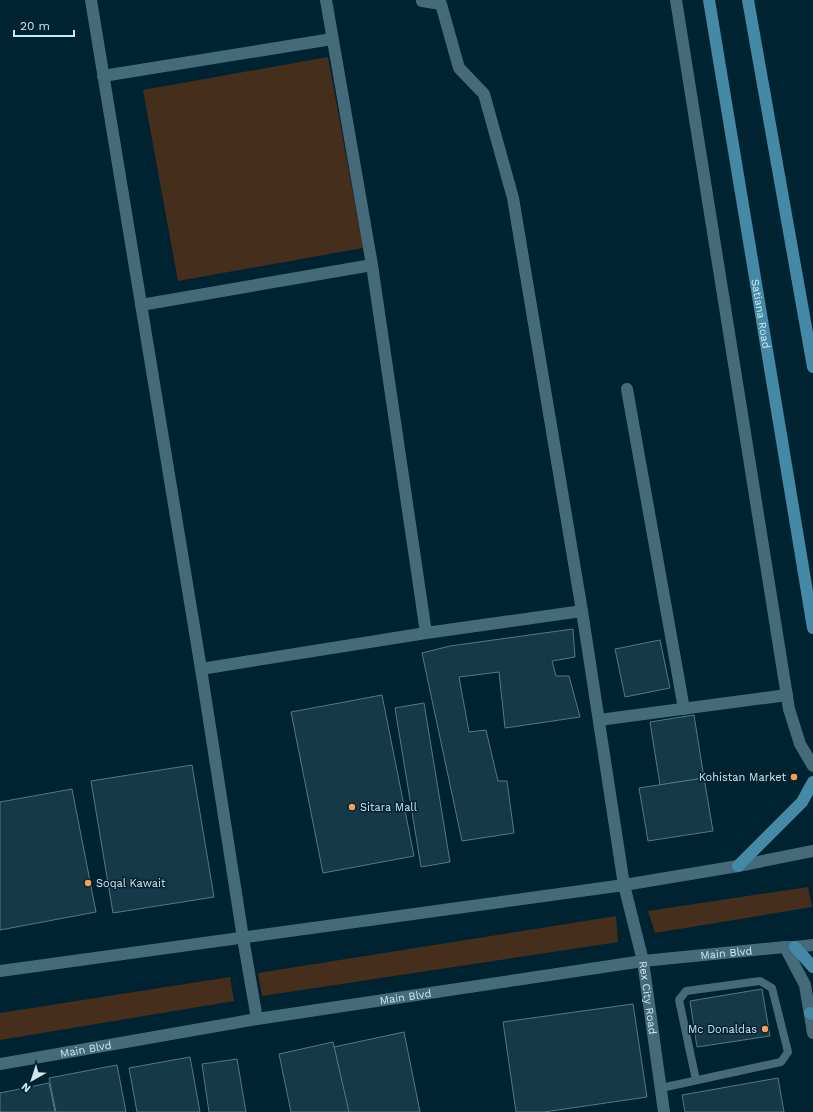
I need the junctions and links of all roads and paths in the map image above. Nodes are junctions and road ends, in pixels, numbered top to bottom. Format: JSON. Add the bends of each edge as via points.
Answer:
{"nodes":[{"id":1,"x":91,"y":0,"type":"edge"},
{"id":2,"x":326,"y":0,"type":"edge"},
{"id":3,"x":422,"y":0,"type":"edge"},
{"id":4,"x":676,"y":0,"type":"edge"},
{"id":5,"x":709,"y":0,"type":"edge"},
{"id":6,"x":748,"y":0,"type":"edge"},
{"id":7,"x":332,"y":38,"type":"junction"},
{"id":8,"x":103,"y":76,"type":"junction"},
{"id":9,"x":372,"y":265,"type":"junction"},
{"id":10,"x":141,"y":305,"type":"junction"},
{"id":11,"x":813,"y":367,"type":"edge"},
{"id":12,"x":627,"y":389,"type":"dead end"},
{"id":13,"x":582,"y":611,"type":"junction"},
{"id":14,"x":813,"y":628,"type":"edge"},
{"id":15,"x":426,"y":633,"type":"junction"},
{"id":16,"x":201,"y":669,"type":"junction"},
{"id":17,"x":787,"y":695,"type":"junction"},
{"id":18,"x":684,"y":709,"type":"junction"},
{"id":19,"x":599,"y":720,"type":"junction"},
{"id":20,"x":813,"y":766,"type":"edge"},
{"id":21,"x":813,"y":782,"type":"edge"},
{"id":22,"x":813,"y":851,"type":"edge"},
{"id":23,"x":738,"y":866,"type":"junction"},
{"id":24,"x":624,"y":885,"type":"junction"},
{"id":25,"x":243,"y":938,"type":"junction"},
{"id":26,"x":813,"y":945,"type":"edge"},
{"id":27,"x":790,"y":947,"type":"junction"},
{"id":28,"x":642,"y":961,"type":"junction"},
{"id":29,"x":813,"y":967,"type":"edge"},
{"id":30,"x":0,"y":972,"type":"edge"},
{"id":31,"x":811,"y":1013,"type":"edge"},
{"id":32,"x":257,"y":1019,"type":"junction"},
{"id":33,"x":813,"y":1033,"type":"edge"},
{"id":34,"x":0,"y":1064,"type":"edge"},
{"id":35,"x":696,"y":1080,"type":"junction"},
{"id":36,"x":661,"y":1088,"type":"junction"},
{"id":37,"x":664,"y":1112,"type":"edge"}],
"edges":[{"from":1,"to":8,"type":"street"},
{"from":2,"to":7,"type":"street"},
{"from":3,"to":13,"type":"street","name":"Rex City Road","via":[[441,4],[459,68],[484,94],[513,198]]},
{"from":4,"to":17,"type":"street"},
{"from":5,"to":14,"type":"main road","name":"Satiana Road"},
{"from":6,"to":11,"type":"main road"},
{"from":7,"to":8,"type":"street"},
{"from":7,"to":9,"type":"street"},
{"from":8,"to":10,"type":"street"},
{"from":9,"to":10,"type":"street"},
{"from":9,"to":15,"type":"street"},
{"from":10,"to":16,"type":"street"},
{"from":12,"to":18,"type":"street"},
{"from":13,"to":15,"type":"street"},
{"from":13,"to":19,"type":"street","name":"Rex City Road"},
{"from":15,"to":16,"type":"street"},
{"from":16,"to":25,"type":"street"},
{"from":17,"to":18,"type":"street"},
{"from":17,"to":20,"type":"street","via":[[800,744]]},
{"from":18,"to":19,"type":"street"},
{"from":19,"to":24,"type":"street","name":"Rex City Road"},
{"from":21,"to":23,"type":"main road","via":[[802,802]]},
{"from":22,"to":23,"type":"street"},
{"from":23,"to":24,"type":"street"},
{"from":24,"to":25,"type":"street"},
{"from":24,"to":28,"type":"street","name":"Rex City Road"},
{"from":25,"to":30,"type":"street"},
{"from":25,"to":32,"type":"street"},
{"from":26,"to":27,"type":"street","name":"Main Blvd"},
{"from":27,"to":28,"type":"street","name":"Main Blvd"},
{"from":27,"to":29,"type":"main road"},
{"from":27,"to":31,"type":"street","via":[[805,985]]},
{"from":28,"to":32,"type":"street","name":"Main Blvd"},
{"from":28,"to":36,"type":"street","name":"Rex City Road"},
{"from":31,"to":33,"type":"street"},
{"from":32,"to":34,"type":"street","name":"Main Blvd"},
{"from":35,"to":35,"type":"lane","via":[[782,1062],[788,1052],[772,988],[760,981],[686,991],[679,1000]]},
{"from":35,"to":36,"type":"lane"},
{"from":36,"to":37,"type":"street","name":"Rex City Road"}]}
